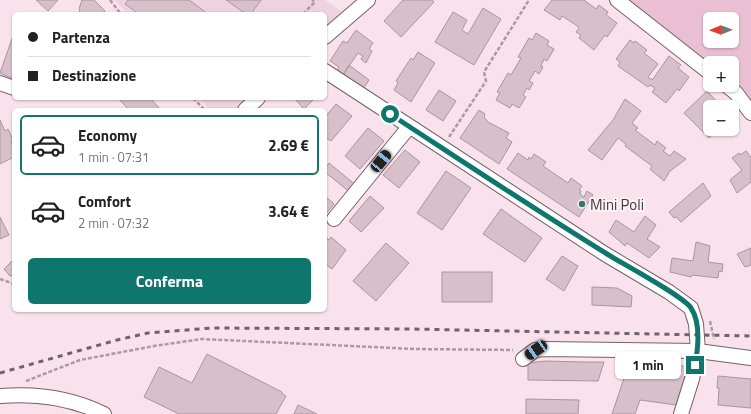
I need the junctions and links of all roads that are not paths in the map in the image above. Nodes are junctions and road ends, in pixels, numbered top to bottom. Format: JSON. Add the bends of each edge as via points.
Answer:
{"nodes":[{"id":1,"x":368,"y":0,"type":"edge"},
{"id":2,"x":617,"y":0,"type":"edge"},
{"id":3,"x":327,"y":35,"type":"edge"},
{"id":4,"x":703,"y":68,"type":"edge"},
{"id":5,"x":327,"y":72,"type":"edge"},
{"id":6,"x":0,"y":83,"type":"edge"},
{"id":7,"x":12,"y":87,"type":"edge"},
{"id":8,"x":735,"y":92,"type":"edge"},
{"id":9,"x":256,"y":100,"type":"edge"},
{"id":10,"x":247,"y":108,"type":"edge"},
{"id":11,"x":751,"y":112,"type":"edge"},
{"id":12,"x":409,"y":127,"type":"junction"},
{"id":13,"x":334,"y":219,"type":"dead end"},
{"id":14,"x":698,"y":351,"type":"junction"},
{"id":15,"x":751,"y":358,"type":"edge"},
{"id":16,"x":523,"y":359,"type":"dead end"},
{"id":17,"x":0,"y":396,"type":"edge"},
{"id":18,"x":104,"y":414,"type":"edge"},
{"id":19,"x":681,"y":414,"type":"edge"}],
"edges":[{"from":1,"to":3,"type":"street"},
{"from":2,"to":4,"type":"street"},
{"from":5,"to":12,"type":"street"},
{"from":6,"to":7,"type":"street"},
{"from":8,"to":11,"type":"street"},
{"from":9,"to":10,"type":"street"},
{"from":12,"to":13,"type":"street"},
{"from":12,"to":14,"type":"street","via":[[691,308],[696,324]]},
{"from":14,"to":15,"type":"street"},
{"from":14,"to":16,"type":"street","via":[[545,349],[536,350]]},
{"from":14,"to":19,"type":"street"},
{"from":17,"to":18,"type":"street","via":[[21,394],[66,400],[86,405]]}]}
